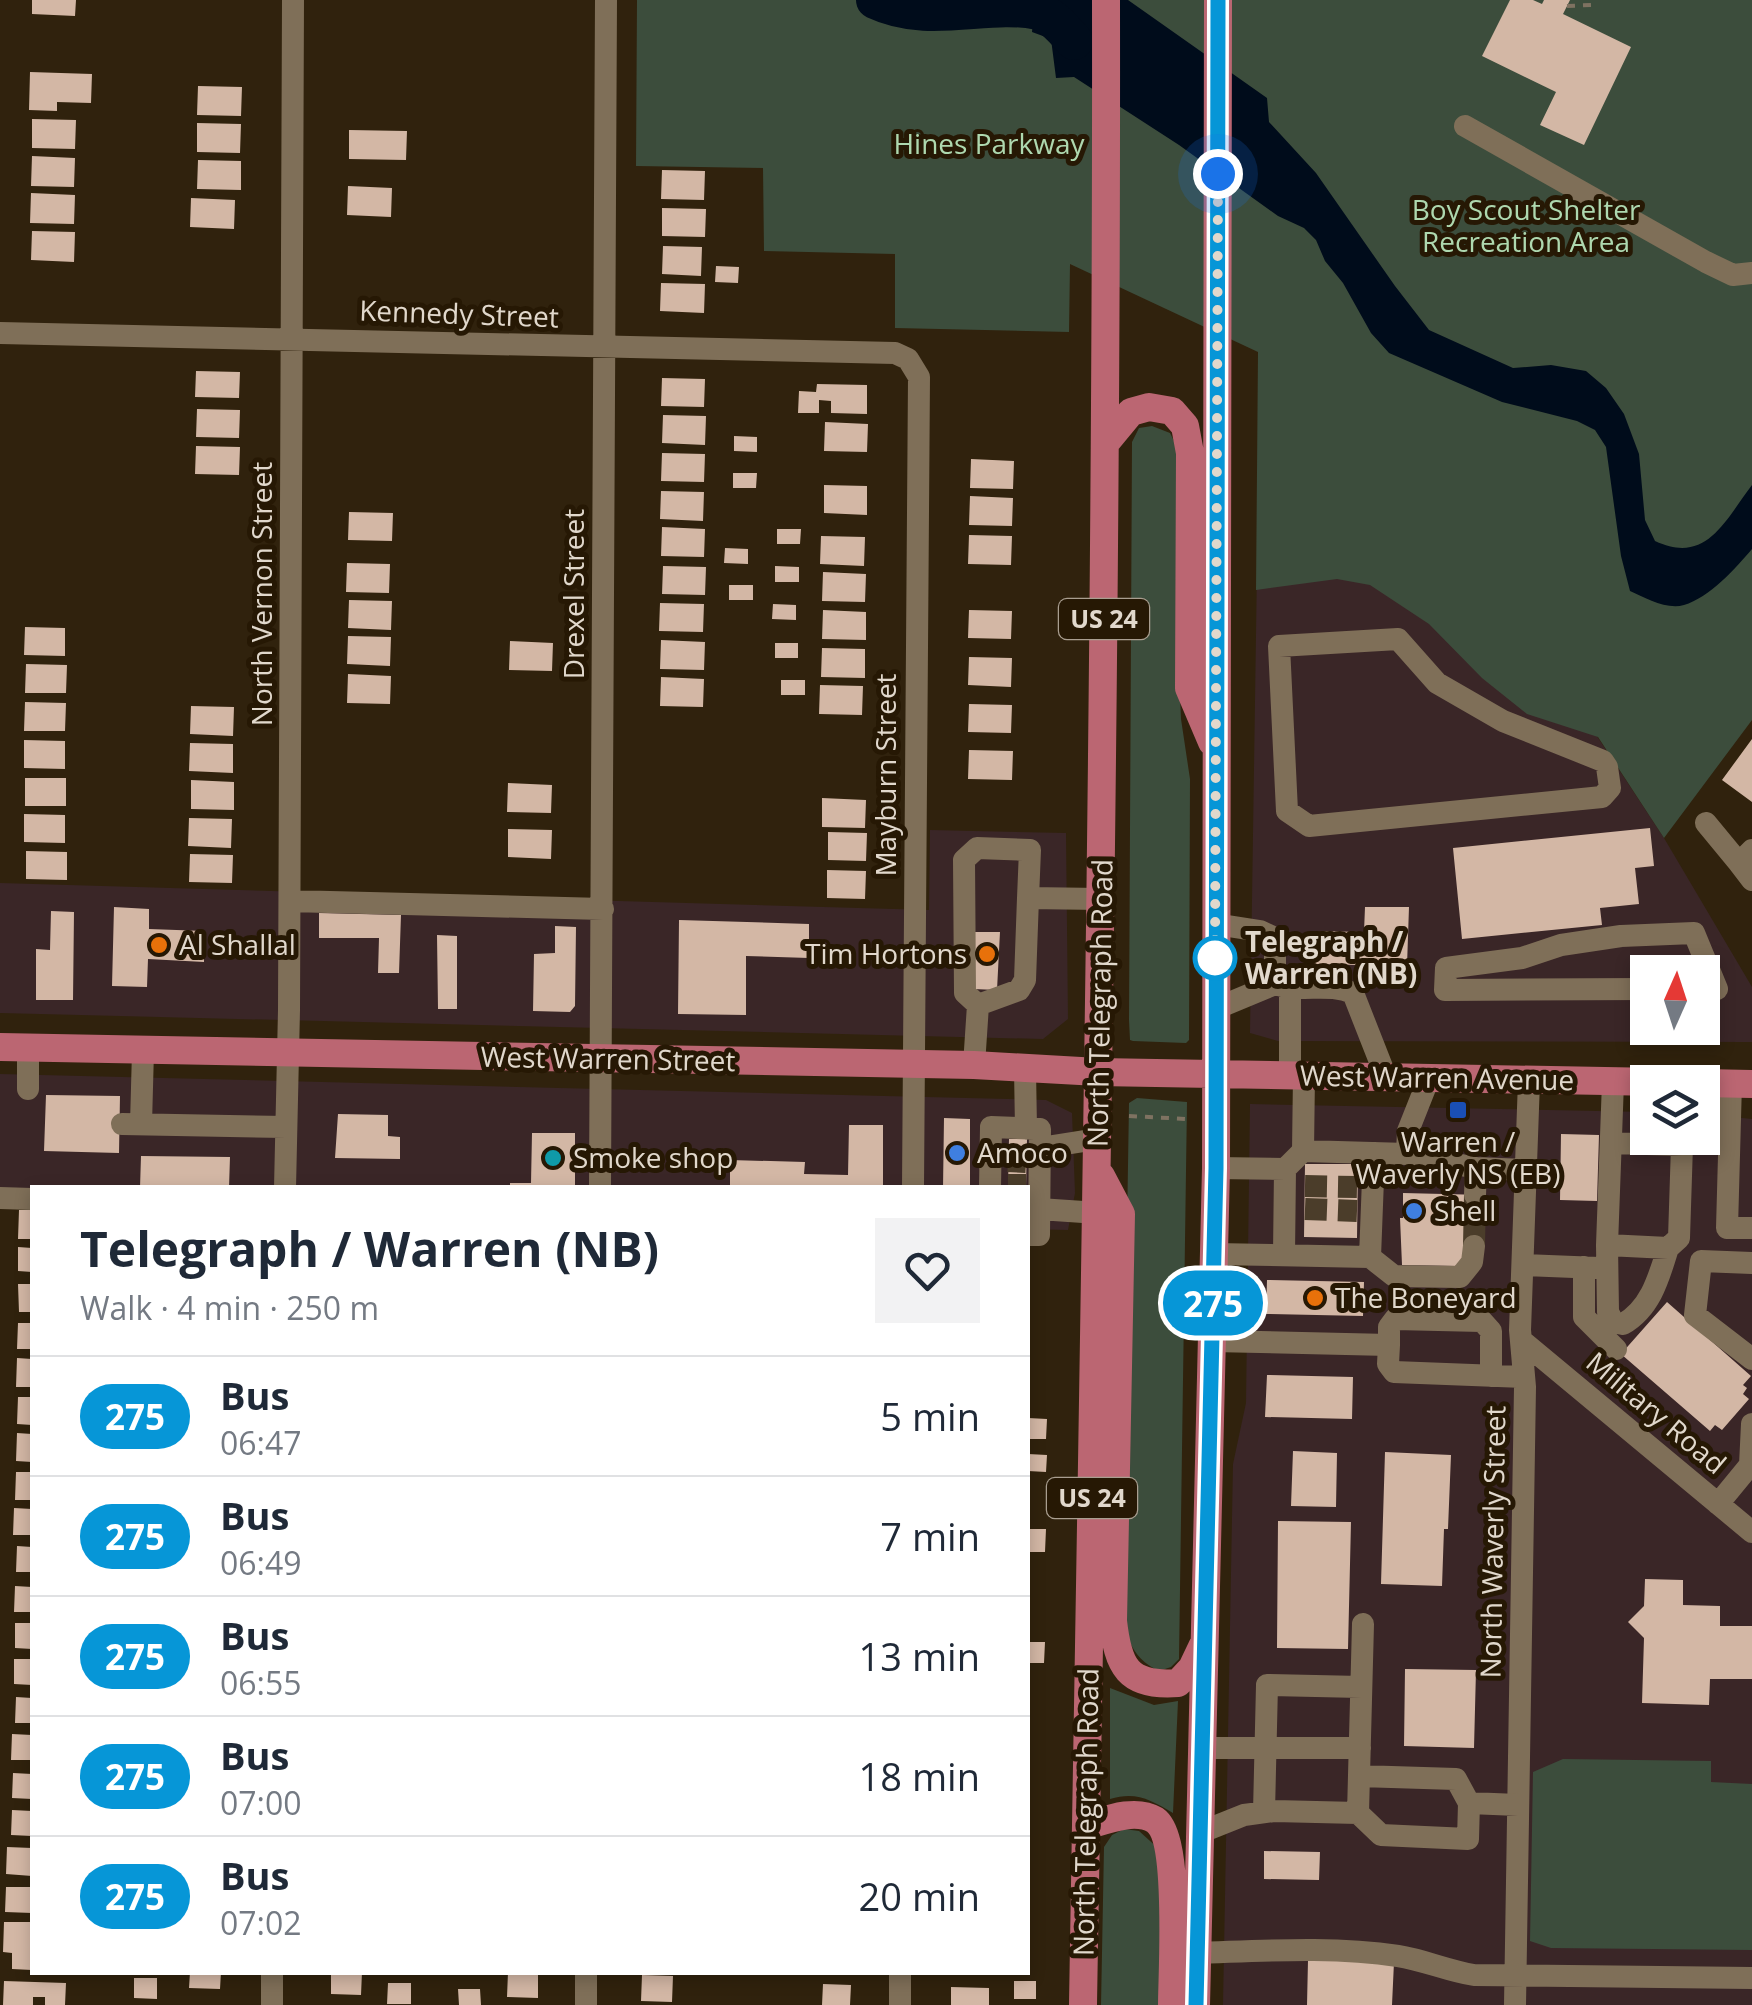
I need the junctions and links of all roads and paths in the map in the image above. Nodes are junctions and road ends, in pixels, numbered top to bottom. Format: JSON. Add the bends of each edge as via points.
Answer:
{"nodes":[{"id":1,"x":293,"y":0,"type":"edge"},
{"id":2,"x":606,"y":0,"type":"edge"},
{"id":3,"x":1106,"y":0,"type":"edge"},
{"id":4,"x":1218,"y":0,"type":"edge"},
{"id":5,"x":1595,"y":0,"type":"edge"},
{"id":6,"x":1568,"y":6,"type":"dead end"},
{"id":7,"x":1465,"y":126,"type":"dead end"},
{"id":8,"x":1752,"y":274,"type":"edge"},
{"id":9,"x":0,"y":332,"type":"edge"},
{"id":10,"x":293,"y":339,"type":"junction"},
{"id":11,"x":604,"y":348,"type":"junction"},
{"id":12,"x":912,"y":364,"type":"joint"},
{"id":13,"x":1107,"y":440,"type":"junction"},
{"id":14,"x":1280,"y":646,"type":"joint"},
{"id":15,"x":1216,"y":752,"type":"junction"},
{"id":16,"x":1706,"y":823,"type":"dead end"},
{"id":17,"x":1748,"y":864,"type":"edge"},
{"id":18,"x":1028,"y":898,"type":"junction"},
{"id":19,"x":1101,"y":899,"type":"junction"},
{"id":20,"x":290,"y":901,"type":"junction"},
{"id":21,"x":602,"y":909,"type":"junction"},
{"id":22,"x":1215,"y":924,"type":"junction"},
{"id":23,"x":1704,"y":955,"type":"edge"},
{"id":24,"x":1282,"y":987,"type":"junction"},
{"id":25,"x":1630,"y":990,"type":"edge"},
{"id":26,"x":978,"y":1005,"type":"junction"},
{"id":27,"x":1215,"y":1009,"type":"junction"},
{"id":28,"x":14,"y":1048,"type":"edge"},
{"id":29,"x":143,"y":1050,"type":"junction"},
{"id":30,"x":288,"y":1054,"type":"junction"},
{"id":31,"x":602,"y":1059,"type":"junction"},
{"id":32,"x":974,"y":1065,"type":"junction"},
{"id":33,"x":915,"y":1066,"type":"junction"},
{"id":34,"x":1025,"y":1069,"type":"junction"},
{"id":35,"x":1098,"y":1072,"type":"junction"},
{"id":36,"x":1216,"y":1073,"type":"junction"},
{"id":37,"x":1297,"y":1075,"type":"junction"},
{"id":38,"x":1386,"y":1077,"type":"junction"},
{"id":39,"x":1428,"y":1078,"type":"junction"},
{"id":40,"x":1529,"y":1081,"type":"junction"},
{"id":41,"x":1612,"y":1082,"type":"junction"},
{"id":42,"x":1630,"y":1082,"type":"edge"},
{"id":43,"x":1741,"y":1084,"type":"edge"},
{"id":44,"x":28,"y":1089,"type":"dead end"},
{"id":45,"x":1129,"y":1116,"type":"dead end"},
{"id":46,"x":1187,"y":1119,"type":"dead end"},
{"id":47,"x":286,"y":1127,"type":"junction"},
{"id":48,"x":1098,"y":1139,"type":"junction"},
{"id":49,"x":1630,"y":1142,"type":"edge"},
{"id":50,"x":1611,"y":1143,"type":"junction"},
{"id":51,"x":1303,"y":1151,"type":"junction"},
{"id":52,"x":1374,"y":1153,"type":"junction"},
{"id":53,"x":1406,"y":1154,"type":"junction"},
{"id":54,"x":1681,"y":1155,"type":"edge"},
{"id":55,"x":1216,"y":1168,"type":"junction"},
{"id":56,"x":1476,"y":1168,"type":"junction"},
{"id":57,"x":1098,"y":1170,"type":"junction"},
{"id":58,"x":1526,"y":1170,"type":"junction"},
{"id":59,"x":1019,"y":1172,"type":"edge"},
{"id":60,"x":286,"y":1185,"type":"edge"},
{"id":61,"x":600,"y":1185,"type":"edge"},
{"id":62,"x":913,"y":1185,"type":"edge"},
{"id":63,"x":1293,"y":1192,"type":"junction"},
{"id":64,"x":1475,"y":1195,"type":"tunnel mouth"},
{"id":65,"x":0,"y":1198,"type":"edge"},
{"id":66,"x":30,"y":1199,"type":"edge"},
{"id":67,"x":1030,"y":1207,"type":"edge"},
{"id":68,"x":1098,"y":1213,"type":"junction"},
{"id":69,"x":1752,"y":1228,"type":"edge"},
{"id":70,"x":1030,"y":1235,"type":"edge"},
{"id":71,"x":1474,"y":1246,"type":"tunnel mouth"},
{"id":72,"x":1668,"y":1248,"type":"junction"},
{"id":73,"x":1214,"y":1254,"type":"junction"},
{"id":74,"x":1284,"y":1254,"type":"junction"},
{"id":75,"x":1370,"y":1256,"type":"junction"},
{"id":76,"x":1600,"y":1260,"type":"junction"},
{"id":77,"x":1752,"y":1263,"type":"edge"},
{"id":78,"x":1523,"y":1265,"type":"junction"},
{"id":79,"x":1521,"y":1340,"type":"junction"},
{"id":80,"x":1212,"y":1341,"type":"junction"},
{"id":81,"x":1389,"y":1345,"type":"junction"},
{"id":82,"x":1616,"y":1349,"type":"dead end"},
{"id":83,"x":1752,"y":1360,"type":"edge"},
{"id":84,"x":1491,"y":1376,"type":"junction"},
{"id":85,"x":1524,"y":1377,"type":"junction"},
{"id":86,"x":1752,"y":1424,"type":"edge"},
{"id":87,"x":1718,"y":1504,"type":"junction"},
{"id":88,"x":1752,"y":1532,"type":"edge"},
{"id":89,"x":1363,"y":1624,"type":"dead end"},
{"id":90,"x":1206,"y":1640,"type":"junction"},
{"id":91,"x":1361,"y":1687,"type":"junction"},
{"id":92,"x":1266,"y":1746,"type":"junction"},
{"id":93,"x":1202,"y":1748,"type":"junction"},
{"id":94,"x":1360,"y":1748,"type":"junction"},
{"id":95,"x":1359,"y":1776,"type":"junction"},
{"id":96,"x":1469,"y":1803,"type":"junction"},
{"id":97,"x":1518,"y":1805,"type":"junction"},
{"id":98,"x":1264,"y":1812,"type":"junction"},
{"id":99,"x":1358,"y":1813,"type":"junction"},
{"id":100,"x":1086,"y":1826,"type":"junction"},
{"id":101,"x":1199,"y":1833,"type":"junction"},
{"id":102,"x":1196,"y":1952,"type":"junction"},
{"id":103,"x":272,"y":1975,"type":"edge"},
{"id":104,"x":586,"y":1975,"type":"edge"},
{"id":105,"x":900,"y":1975,"type":"edge"},
{"id":106,"x":1515,"y":1976,"type":"junction"},
{"id":107,"x":1752,"y":1978,"type":"edge"},
{"id":108,"x":272,"y":2005,"type":"edge"},
{"id":109,"x":586,"y":2005,"type":"edge"},
{"id":110,"x":900,"y":2005,"type":"edge"},
{"id":111,"x":1083,"y":2005,"type":"edge"},
{"id":112,"x":1172,"y":2005,"type":"edge"},
{"id":113,"x":1196,"y":2005,"type":"edge"},
{"id":114,"x":1515,"y":2005,"type":"edge"}],
"edges":[{"from":1,"to":10,"type":"street","name":"North Vernon Street"},
{"from":2,"to":11,"type":"street","name":"Drexel Street"},
{"from":3,"to":13,"type":"main road","name":"North Telegraph Road","number":"US 24"},
{"from":4,"to":15,"type":"main road"},
{"from":5,"to":6,"type":"path"},
{"from":7,"to":8,"type":"street","via":[[1733,276]]},
{"from":9,"to":10,"type":"street","name":"Kennedy Street"},
{"from":10,"to":11,"type":"street","name":"Kennedy Street"},
{"from":10,"to":20,"type":"street","name":"North Vernon Street"},
{"from":11,"to":12,"type":"street","name":"Kennedy Street","via":[[895,353]]},
{"from":11,"to":21,"type":"street","name":"Drexel Street"},
{"from":12,"to":33,"type":"street","name":"Mayburn Street","via":[[919,377]]},
{"from":13,"to":15,"type":"main road","via":[[1131,412],[1150,407],[1172,411],[1185,426],[1189,688]]},
{"from":13,"to":19,"type":"main road","name":"North Telegraph Road","number":"US 24"},
{"from":14,"to":14,"type":"street","via":[[1398,639],[1436,683],[1503,720],[1603,761],[1610,788],[1602,798],[1309,826],[1287,811]]},
{"from":15,"to":22,"type":"main road"},
{"from":16,"to":17,"type":"street"},
{"from":18,"to":19,"type":"street"},
{"from":18,"to":26,"type":"street","via":[[1025,980],[1020,990]]},
{"from":18,"to":26,"type":"street","via":[[1030,850],[977,848],[964,860],[965,993]]},
{"from":19,"to":35,"type":"main road","name":"North Telegraph Road","number":"US 24"},
{"from":20,"to":21,"type":"street"},
{"from":20,"to":30,"type":"street","name":"North Vernon Street"},
{"from":21,"to":31,"type":"street","name":"Drexel Street"},
{"from":22,"to":24,"type":"street","via":[[1275,938]]},
{"from":22,"to":27,"type":"main road"},
{"from":23,"to":25,"type":"street","via":[[1694,932],[1621,936],[1446,968],[1445,990]]},
{"from":24,"to":27,"type":"street"},
{"from":24,"to":37,"type":"street"},
{"from":24,"to":38,"type":"street","via":[[1353,993]]},
{"from":26,"to":32,"type":"street"},
{"from":27,"to":36,"type":"main road"},
{"from":28,"to":29,"type":"main road","name":"West Warren Street"},
{"from":28,"to":44,"type":"street"},
{"from":29,"to":30,"type":"main road","name":"West Warren Street"},
{"from":29,"to":47,"type":"street","via":[[132,1124]]},
{"from":30,"to":31,"type":"main road","name":"West Warren Street"},
{"from":30,"to":47,"type":"street","name":"North Vernon Street"},
{"from":31,"to":33,"type":"main road","name":"West Warren Street"},
{"from":31,"to":61,"type":"street","name":"Drexel Street"},
{"from":32,"to":33,"type":"main road","name":"West Warren Street"},
{"from":32,"to":34,"type":"main road","name":"West Warren Street"},
{"from":33,"to":62,"type":"street","name":"Mayburn Street"},
{"from":34,"to":35,"type":"main road","name":"West Warren Street"},
{"from":34,"to":59,"type":"street"},
{"from":35,"to":36,"type":"main road","name":"West Warren Street"},
{"from":35,"to":48,"type":"main road","name":"North Telegraph Road","number":"US 24"},
{"from":36,"to":37,"type":"main road","name":"West Warren Avenue"},
{"from":36,"to":55,"type":"main road"},
{"from":37,"to":38,"type":"main road","name":"West Warren Avenue"},
{"from":37,"to":51,"type":"street"},
{"from":38,"to":39,"type":"main road","name":"West Warren Avenue"},
{"from":39,"to":40,"type":"main road","name":"West Warren Avenue"},
{"from":39,"to":53,"type":"street"},
{"from":40,"to":41,"type":"main road","name":"West Warren Avenue"},
{"from":40,"to":58,"type":"street","name":"North Waverly Street"},
{"from":41,"to":42,"type":"main road","name":"West Warren Avenue"},
{"from":41,"to":50,"type":"street"},
{"from":43,"to":69,"type":"street","via":[[1727,1228]]},
{"from":45,"to":46,"type":"path"},
{"from":47,"to":60,"type":"street","name":"North Vernon Street"},
{"from":48,"to":57,"type":"main road","name":"North Telegraph Road","number":"US 24"},
{"from":48,"to":59,"type":"street"},
{"from":49,"to":50,"type":"street"},
{"from":50,"to":76,"type":"street"},
{"from":51,"to":52,"type":"street"},
{"from":51,"to":63,"type":"street"},
{"from":52,"to":53,"type":"street"},
{"from":52,"to":75,"type":"street","via":[[1364,1212]]},
{"from":53,"to":56,"type":"street"},
{"from":54,"to":72,"type":"street","via":[[1679,1238]]},
{"from":55,"to":63,"type":"street"},
{"from":55,"to":73,"type":"main road"},
{"from":56,"to":58,"type":"street"},
{"from":56,"to":64,"type":"street"},
{"from":57,"to":68,"type":"main road","name":"North Telegraph Road","number":"US 24"},
{"from":57,"to":90,"type":"main road","via":[[1121,1214],[1112,1621],[1117,1655],[1126,1672],[1140,1679],[1178,1684]]},
{"from":58,"to":78,"type":"street","name":"North Waverly Street"},
{"from":59,"to":68,"type":"street"},
{"from":63,"to":74,"type":"street"},
{"from":65,"to":66,"type":"street"},
{"from":67,"to":70,"type":"street","via":[[1039,1236]]},
{"from":68,"to":100,"type":"main road","name":"North Telegraph Road","number":"US 24"},
{"from":71,"to":75,"type":"street","via":[[1460,1277],[1394,1276]]},
{"from":72,"to":76,"type":"street"},
{"from":72,"to":76,"type":"street","via":[[1657,1284],[1637,1316],[1623,1324],[1608,1312]]},
{"from":73,"to":74,"type":"street"},
{"from":73,"to":80,"type":"main road"},
{"from":74,"to":75,"type":"street"},
{"from":76,"to":78,"type":"street"},
{"from":76,"to":82,"type":"street","via":[[1584,1318]]},
{"from":77,"to":83,"type":"street","via":[[1701,1261],[1696,1316]]},
{"from":78,"to":79,"type":"street","name":"North Waverly Street"},
{"from":79,"to":85,"type":"street","name":"North Waverly Street"},
{"from":79,"to":87,"type":"street","name":"Military Road"},
{"from":80,"to":81,"type":"street"},
{"from":80,"to":90,"type":"main road"},
{"from":81,"to":84,"type":"street","via":[[1394,1372]]},
{"from":81,"to":84,"type":"street","via":[[1394,1319],[1482,1322],[1491,1331]]},
{"from":84,"to":85,"type":"street"},
{"from":85,"to":97,"type":"street","name":"North Waverly Street"},
{"from":86,"to":87,"type":"street","via":[[1750,1466]]},
{"from":87,"to":88,"type":"street","name":"Military Road"},
{"from":89,"to":91,"type":"street"},
{"from":90,"to":93,"type":"main road"},
{"from":91,"to":92,"type":"street","via":[[1268,1685]]},
{"from":91,"to":94,"type":"street"},
{"from":92,"to":93,"type":"street"},
{"from":92,"to":94,"type":"street"},
{"from":92,"to":98,"type":"street"},
{"from":93,"to":101,"type":"main road"},
{"from":94,"to":95,"type":"street"},
{"from":95,"to":96,"type":"street","via":[[1456,1779]]},
{"from":95,"to":99,"type":"street"},
{"from":96,"to":97,"type":"street"},
{"from":96,"to":99,"type":"street","via":[[1468,1839],[1381,1835]]},
{"from":97,"to":106,"type":"street","name":"North Waverly Street"},
{"from":98,"to":99,"type":"street"},
{"from":98,"to":101,"type":"street"},
{"from":100,"to":111,"type":"main road","name":"North Telegraph Road","number":"US 24"},
{"from":100,"to":112,"type":"main road","via":[[1149,1817],[1167,1836]]},
{"from":101,"to":102,"type":"main road"},
{"from":102,"to":106,"type":"street","via":[[1304,1949],[1401,1956],[1474,1975]]},
{"from":102,"to":113,"type":"main road"},
{"from":103,"to":108,"type":"street"},
{"from":104,"to":109,"type":"street"},
{"from":105,"to":110,"type":"street"},
{"from":106,"to":107,"type":"street"},
{"from":106,"to":114,"type":"street","name":"North Waverly Street"}]}
